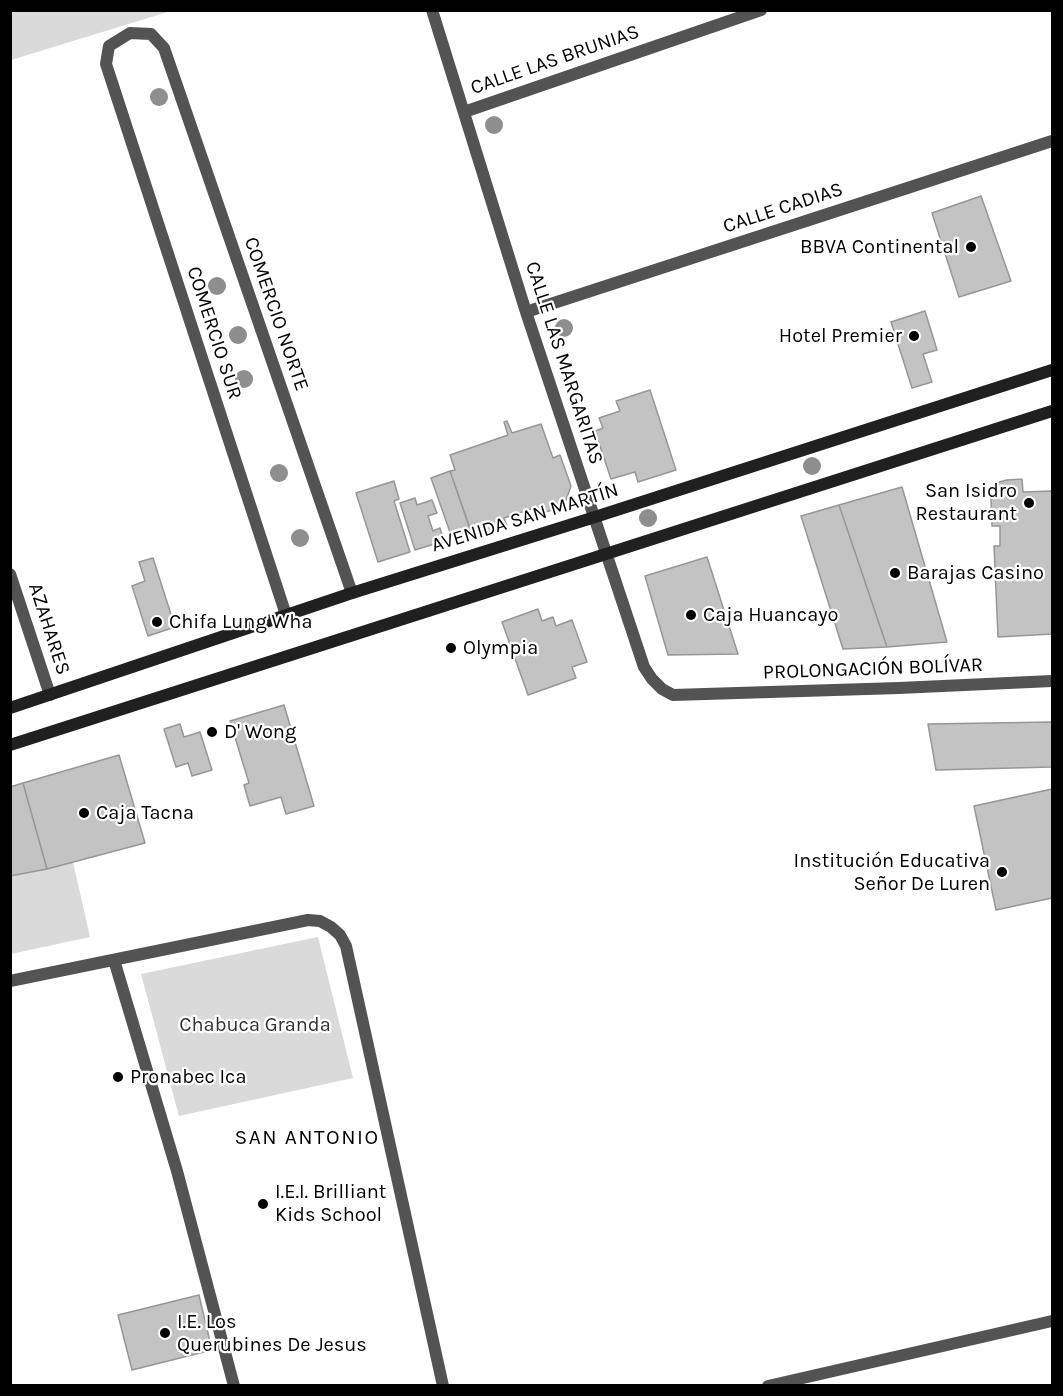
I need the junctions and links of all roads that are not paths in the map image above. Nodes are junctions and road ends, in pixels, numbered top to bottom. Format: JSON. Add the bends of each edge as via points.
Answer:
{"nodes":[{"id":1,"x":432,"y":10,"type":"edge"},
{"id":2,"x":761,"y":10,"type":"edge"},
{"id":3,"x":106,"y":64,"type":"joint"},
{"id":4,"x":464,"y":112,"type":"junction"},
{"id":5,"x":1053,"y":141,"type":"edge"},
{"id":6,"x":526,"y":312,"type":"junction"},
{"id":7,"x":1053,"y":370,"type":"edge"},
{"id":8,"x":1053,"y":411,"type":"edge"},
{"id":9,"x":595,"y":517,"type":"junction"},
{"id":10,"x":607,"y":554,"type":"junction"},
{"id":11,"x":10,"y":574,"type":"edge"},
{"id":12,"x":352,"y":593,"type":"junction"},
{"id":13,"x":286,"y":615,"type":"junction"},
{"id":14,"x":1053,"y":681,"type":"edge"},
{"id":15,"x":694,"y":694,"type":"joint"},
{"id":16,"x":50,"y":695,"type":"junction"},
{"id":17,"x":10,"y":708,"type":"edge"},
{"id":18,"x":10,"y":745,"type":"edge"},
{"id":19,"x":114,"y":960,"type":"junction"},
{"id":20,"x":10,"y":981,"type":"edge"},
{"id":21,"x":1053,"y":1321,"type":"edge"},
{"id":22,"x":234,"y":1386,"type":"edge"},
{"id":23,"x":443,"y":1386,"type":"edge"},
{"id":24,"x":768,"y":1386,"type":"edge"}],
"edges":[{"from":1,"to":4,"type":"street","name":"CALLE LAS MARGARITAS"},
{"from":2,"to":4,"type":"street","name":"CALLE LAS BRUNIAS"},
{"from":3,"to":12,"type":"street","name":"COMERCIO NORTE","via":[[109,46],[130,33],[151,34],[164,48]]},
{"from":3,"to":13,"type":"street","name":"COMERCIO SUR"},
{"from":4,"to":6,"type":"street","name":"CALLE LAS MARGARITAS"},
{"from":5,"to":6,"type":"street","name":"CALLE CADIAS"},
{"from":6,"to":9,"type":"street","name":"CALLE LAS MARGARITAS"},
{"from":7,"to":9,"type":"main road","name":"AVENIDA SAN MARTÍN"},
{"from":8,"to":10,"type":"main road"},
{"from":9,"to":10,"type":"street","name":"CALLE LAS MARGARITAS"},
{"from":9,"to":12,"type":"main road","name":"AVENIDA SAN MARTÍN"},
{"from":10,"to":15,"type":"street","name":"CALLE LAS MARGARITAS","via":[[644,667],[652,680],[673,695]]},
{"from":10,"to":18,"type":"main road"},
{"from":11,"to":16,"type":"street","name":"AZAHARES"},
{"from":12,"to":13,"type":"main road","name":"AVENIDA SAN MARTÍN"},
{"from":13,"to":16,"type":"main road","name":"AVENIDA SAN MARTÍN"},
{"from":14,"to":15,"type":"street","name":"PROLONGACIÓN BOLÍVAR"},
{"from":16,"to":17,"type":"main road","name":"AVENIDA SAN MARTÍN"},
{"from":19,"to":20,"type":"street"},
{"from":19,"to":22,"type":"street","via":[[177,1171]]},
{"from":19,"to":23,"type":"street","via":[[308,920],[320,921],[340,935],[346,946]]},
{"from":21,"to":24,"type":"street"}]}
